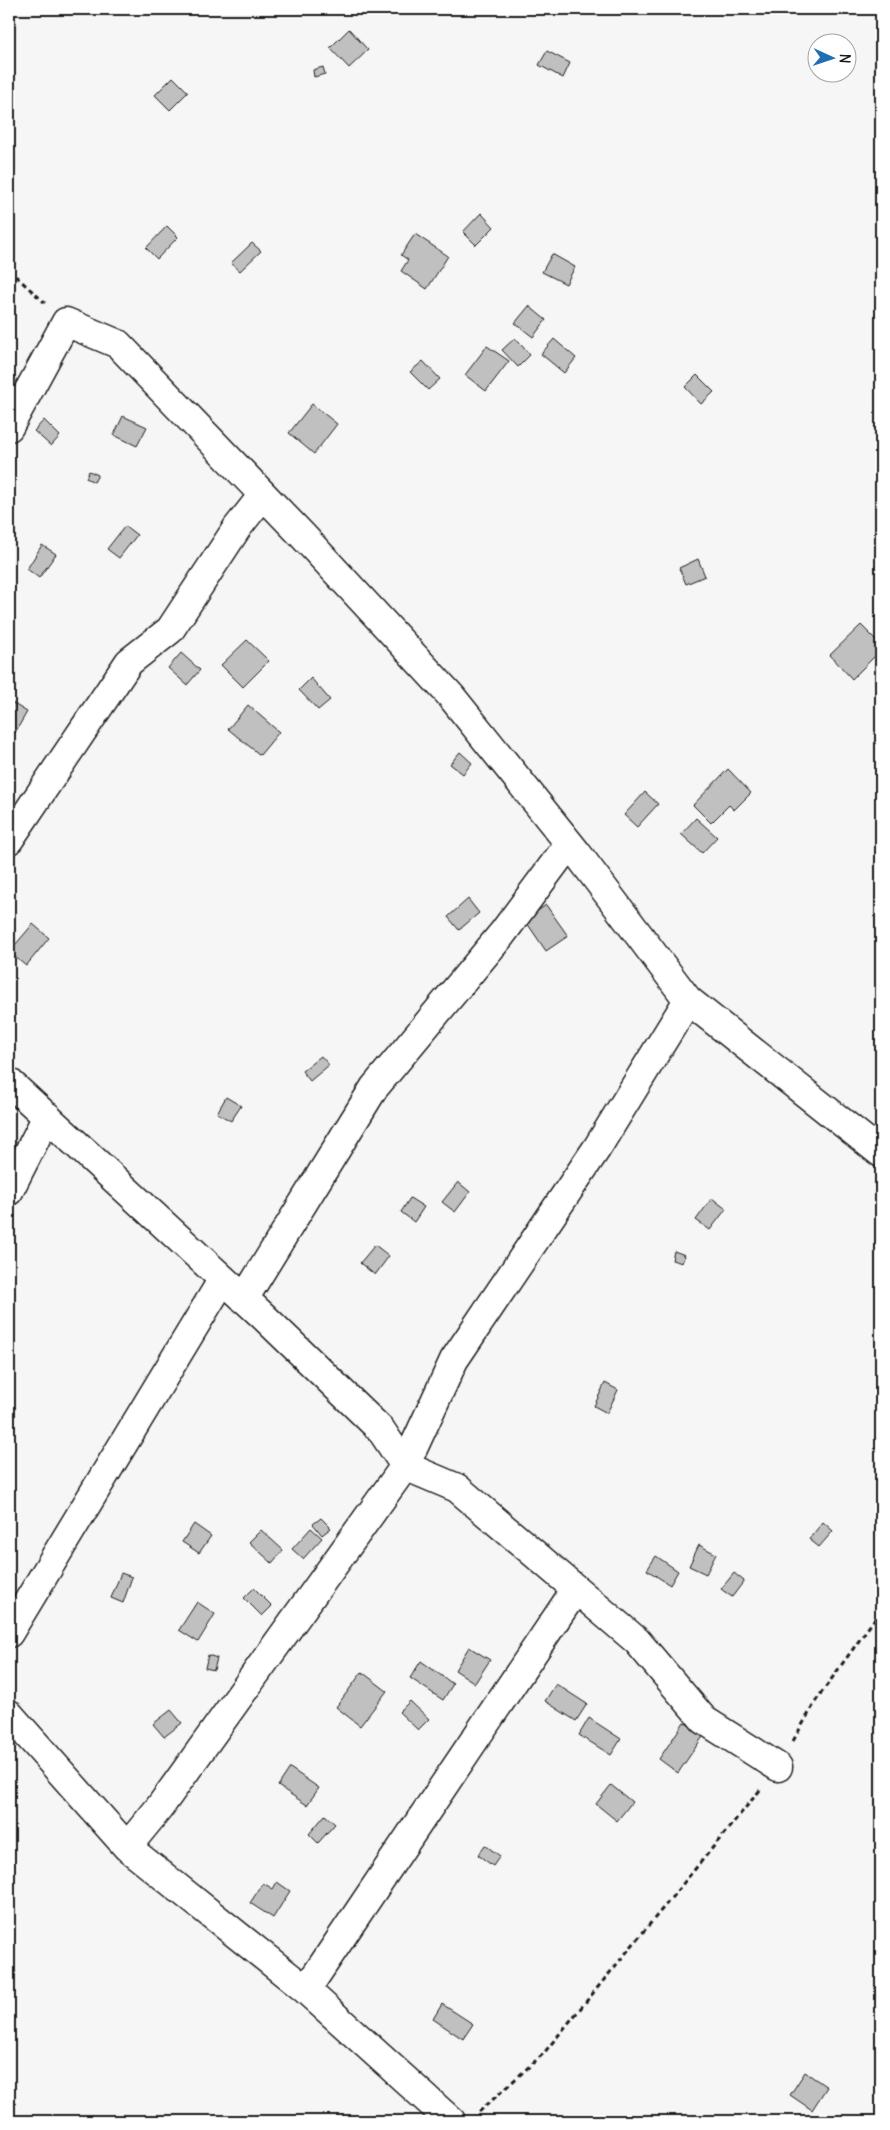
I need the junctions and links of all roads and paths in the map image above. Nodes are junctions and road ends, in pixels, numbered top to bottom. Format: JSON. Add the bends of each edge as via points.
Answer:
{"nodes":[{"id":1,"x":9,"y":270,"type":"edge"},
{"id":2,"x":66,"y":322,"type":"junction"},
{"id":3,"x":9,"y":428,"type":"edge"},
{"id":4,"x":263,"y":495,"type":"junction"},
{"id":5,"x":9,"y":840,"type":"edge"},
{"id":6,"x":569,"y":844,"type":"junction"},
{"id":7,"x":688,"y":1000,"type":"junction"},
{"id":8,"x":9,"y":1082,"type":"edge"},
{"id":9,"x":47,"y":1116,"type":"junction"},
{"id":10,"x":881,"y":1153,"type":"edge"},
{"id":11,"x":9,"y":1191,"type":"edge"},
{"id":12,"x":223,"y":1279,"type":"junction"},
{"id":13,"x":244,"y":1299,"type":"junction"},
{"id":14,"x":405,"y":1466,"type":"junction"},
{"id":15,"x":576,"y":1589,"type":"junction"},
{"id":16,"x":881,"y":1610,"type":"edge"},
{"id":17,"x":9,"y":1633,"type":"edge"},
{"id":18,"x":9,"y":1714,"type":"edge"},
{"id":19,"x":778,"y":1767,"type":"junction"},
{"id":20,"x":127,"y":1847,"type":"junction"},
{"id":21,"x":306,"y":1990,"type":"junction"},
{"id":22,"x":464,"y":2118,"type":"edge"}],
"edges":[{"from":1,"to":2,"type":"path"},
{"from":2,"to":3,"type":"street"},
{"from":2,"to":4,"type":"street","via":[[118,344]]},
{"from":4,"to":5,"type":"street","via":[[237,528],[170,630],[129,662]]},
{"from":4,"to":6,"type":"street","via":[[451,696]]},
{"from":6,"to":7,"type":"street"},
{"from":6,"to":13,"type":"street","via":[[502,934],[374,1088]]},
{"from":7,"to":10,"type":"street"},
{"from":7,"to":14,"type":"street","via":[[597,1148],[454,1360]]},
{"from":8,"to":9,"type":"street"},
{"from":9,"to":11,"type":"street"},
{"from":9,"to":12,"type":"street"},
{"from":12,"to":13,"type":"street"},
{"from":12,"to":17,"type":"street"},
{"from":13,"to":14,"type":"street","via":[[381,1430]]},
{"from":14,"to":15,"type":"street","via":[[457,1488]]},
{"from":14,"to":20,"type":"street","via":[[159,1808]]},
{"from":15,"to":19,"type":"street","via":[[637,1641],[704,1720]]},
{"from":15,"to":21,"type":"street"},
{"from":16,"to":19,"type":"path","via":[[817,1699]]},
{"from":18,"to":20,"type":"street"},
{"from":19,"to":22,"type":"path","via":[[543,2054]]},
{"from":20,"to":21,"type":"street"},
{"from":21,"to":22,"type":"street"}]}
